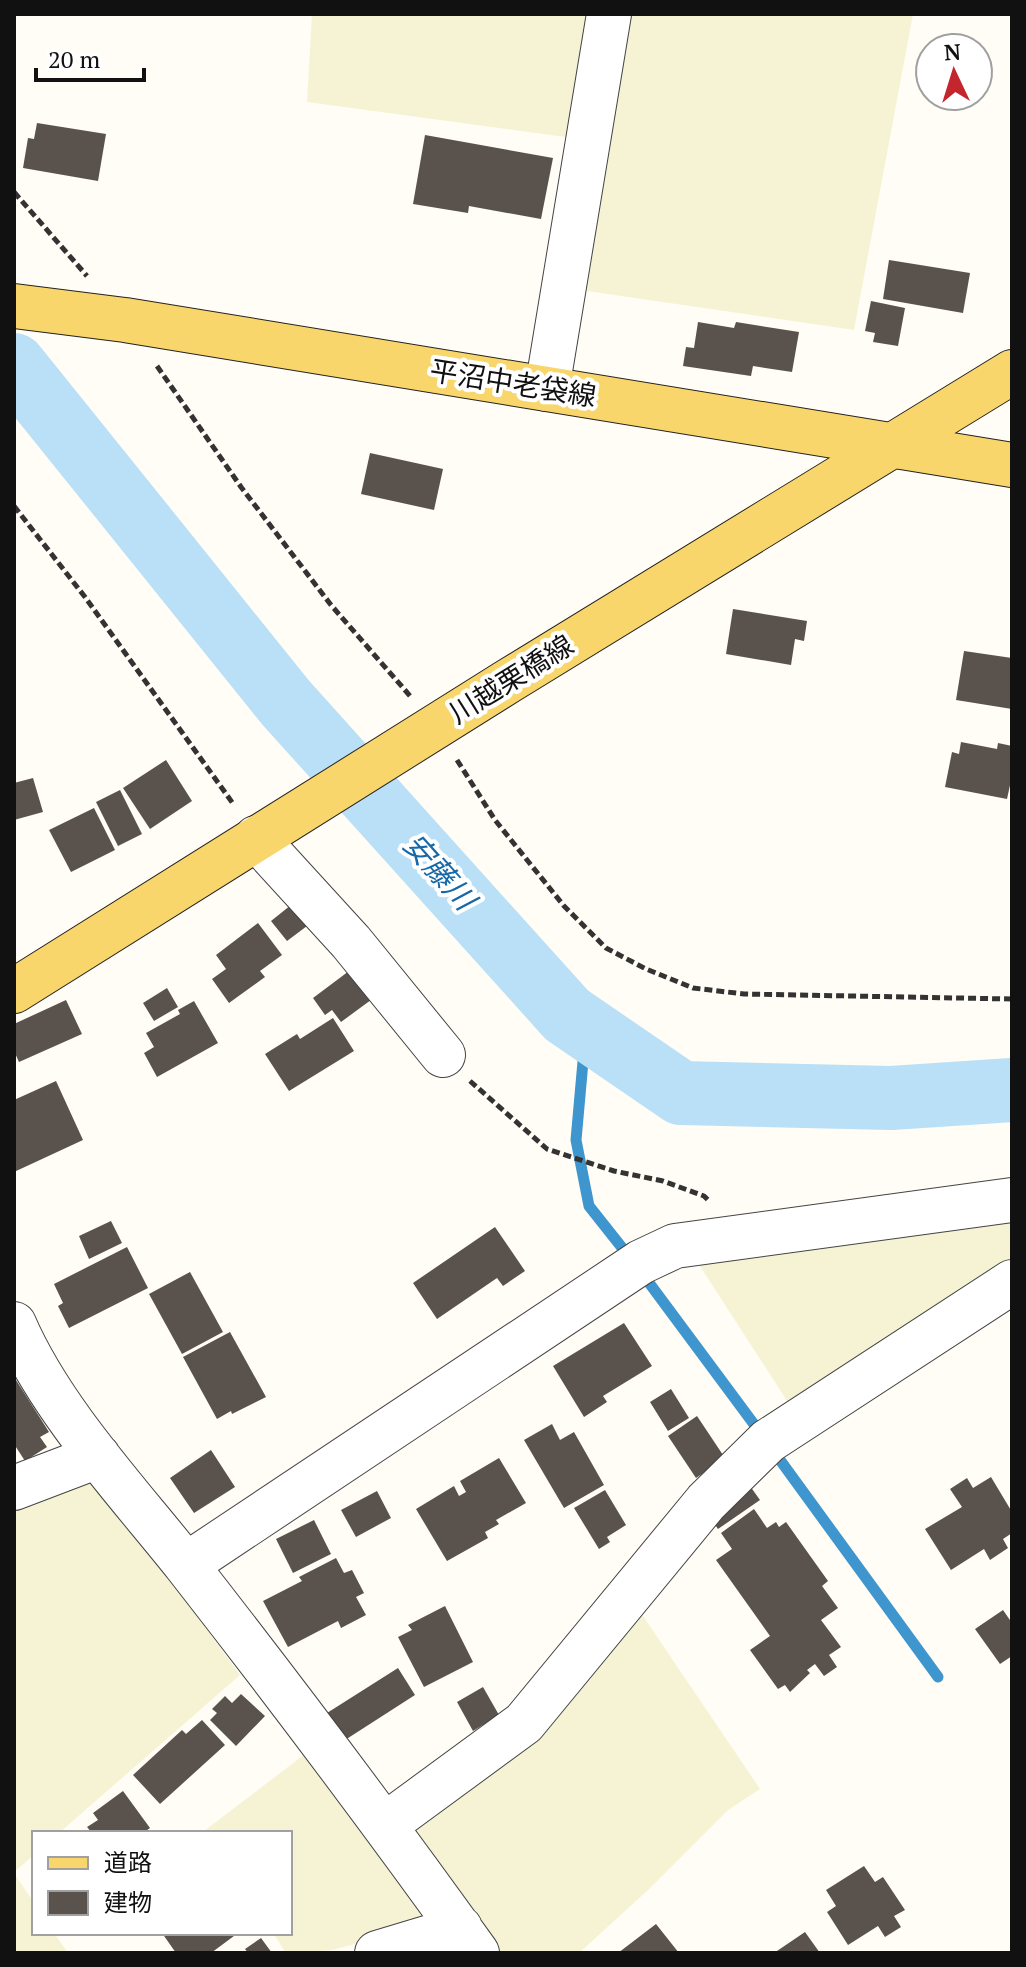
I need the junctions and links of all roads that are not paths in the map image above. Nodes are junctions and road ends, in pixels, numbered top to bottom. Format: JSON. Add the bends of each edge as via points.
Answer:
{"nodes":[{"id":1,"x":609,"y":14,"type":"edge"},
{"id":2,"x":14,"y":306,"type":"edge"},
{"id":3,"x":1012,"y":372,"type":"edge"},
{"id":4,"x":547,"y":389,"type":"junction"},
{"id":5,"x":892,"y":445,"type":"junction"},
{"id":6,"x":1012,"y":465,"type":"edge"},
{"id":7,"x":268,"y":831,"type":"junction"},
{"id":8,"x":14,"y":991,"type":"edge"},
{"id":9,"x":443,"y":1055,"type":"road end"},
{"id":10,"x":1012,"y":1200,"type":"edge"},
{"id":11,"x":1007,"y":1297,"type":"edge"},
{"id":12,"x":14,"y":1324,"type":"edge"},
{"id":13,"x":98,"y":1456,"type":"junction"},
{"id":14,"x":14,"y":1488,"type":"edge"},
{"id":15,"x":186,"y":1565,"type":"junction"},
{"id":16,"x":385,"y":1825,"type":"junction"},
{"id":17,"x":468,"y":1941,"type":"edge"},
{"id":18,"x":377,"y":1953,"type":"edge"}],
"edges":[{"from":1,"to":4,"type":"street"},
{"from":2,"to":4,"type":"main road","name":"平沼中老袋線"},
{"from":3,"to":5,"type":"main road","name":"川越栗橋線"},
{"from":4,"to":5,"type":"main road","name":"平沼中老袋線"},
{"from":5,"to":6,"type":"main road","name":"平沼中老袋線"},
{"from":5,"to":7,"type":"main road","name":"川越栗橋線"},
{"from":7,"to":8,"type":"main road","name":"川越栗橋線"},
{"from":7,"to":9,"type":"street"},
{"from":10,"to":15,"type":"street","via":[[675,1246],[641,1262]]},
{"from":11,"to":16,"type":"street","via":[[768,1441],[706,1502],[524,1723]]},
{"from":12,"to":13,"type":"street","via":[[45,1381]]},
{"from":13,"to":14,"type":"street"},
{"from":13,"to":15,"type":"street"},
{"from":15,"to":16,"type":"street"},
{"from":16,"to":17,"type":"street"},
{"from":17,"to":18,"type":"street"}]}
